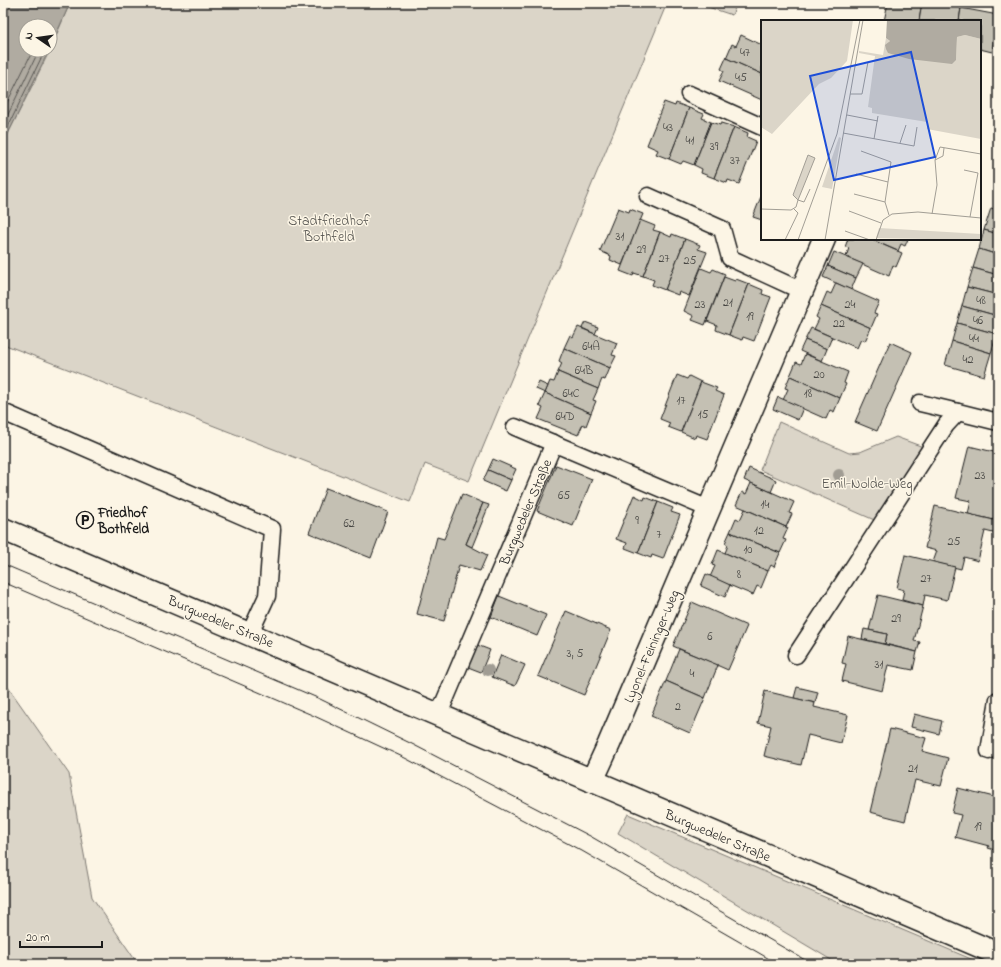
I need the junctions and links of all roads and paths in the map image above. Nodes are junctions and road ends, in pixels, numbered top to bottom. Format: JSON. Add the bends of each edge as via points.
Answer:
{"nodes":[{"id":1,"x":689,"y":94,"type":"dead end"},
{"id":2,"x":761,"y":127,"type":"edge"},
{"id":3,"x":648,"y":196,"type":"dead end"},
{"id":4,"x":824,"y":240,"type":"edge"},
{"id":5,"x":802,"y":291,"type":"junction"},
{"id":6,"x":920,"y":403,"type":"dead end"},
{"id":7,"x":3,"y":412,"type":"edge"},
{"id":8,"x":958,"y":412,"type":"junction"},
{"id":9,"x":998,"y":422,"type":"edge"},
{"id":10,"x":515,"y":427,"type":"dead end"},
{"id":11,"x":554,"y":443,"type":"junction"},
{"id":12,"x":709,"y":510,"type":"junction"},
{"id":13,"x":3,"y":529,"type":"edge"},
{"id":14,"x":250,"y":633,"type":"junction"},
{"id":15,"x":796,"y":654,"type":"dead end"},
{"id":16,"x":998,"y":700,"type":"edge"},
{"id":17,"x":439,"y":714,"type":"junction"},
{"id":18,"x":989,"y":751,"type":"dead end"},
{"id":19,"x":592,"y":781,"type":"junction"},
{"id":20,"x":998,"y":954,"type":"edge"}],
"edges":[{"from":1,"to":2,"type":"lane"},
{"from":3,"to":5,"type":"lane","via":[[722,229],[730,258]]},
{"from":4,"to":5,"type":"main road","name":"Lyonel-Feininger-Weg"},
{"from":5,"to":12,"type":"main road","name":"Lyonel-Feininger-Weg"},
{"from":6,"to":8,"type":"lane"},
{"from":7,"to":14,"type":"lane","via":[[272,529],[267,596]]},
{"from":8,"to":9,"type":"lane"},
{"from":8,"to":15,"type":"lane","via":[[946,425]]},
{"from":10,"to":11,"type":"lane"},
{"from":11,"to":12,"type":"lane"},
{"from":11,"to":17,"type":"lane","name":"Burgwedeler Straße"},
{"from":12,"to":19,"type":"main road","name":"Lyonel-Feininger-Weg"},
{"from":13,"to":14,"type":"main road","name":"Burgwedeler Straße"},
{"from":14,"to":17,"type":"main road","name":"Burgwedeler Straße"},
{"from":16,"to":18,"type":"lane"},
{"from":17,"to":19,"type":"main road","name":"Burgwedeler Straße"},
{"from":19,"to":20,"type":"main road","name":"Burgwedeler Straße"}]}
